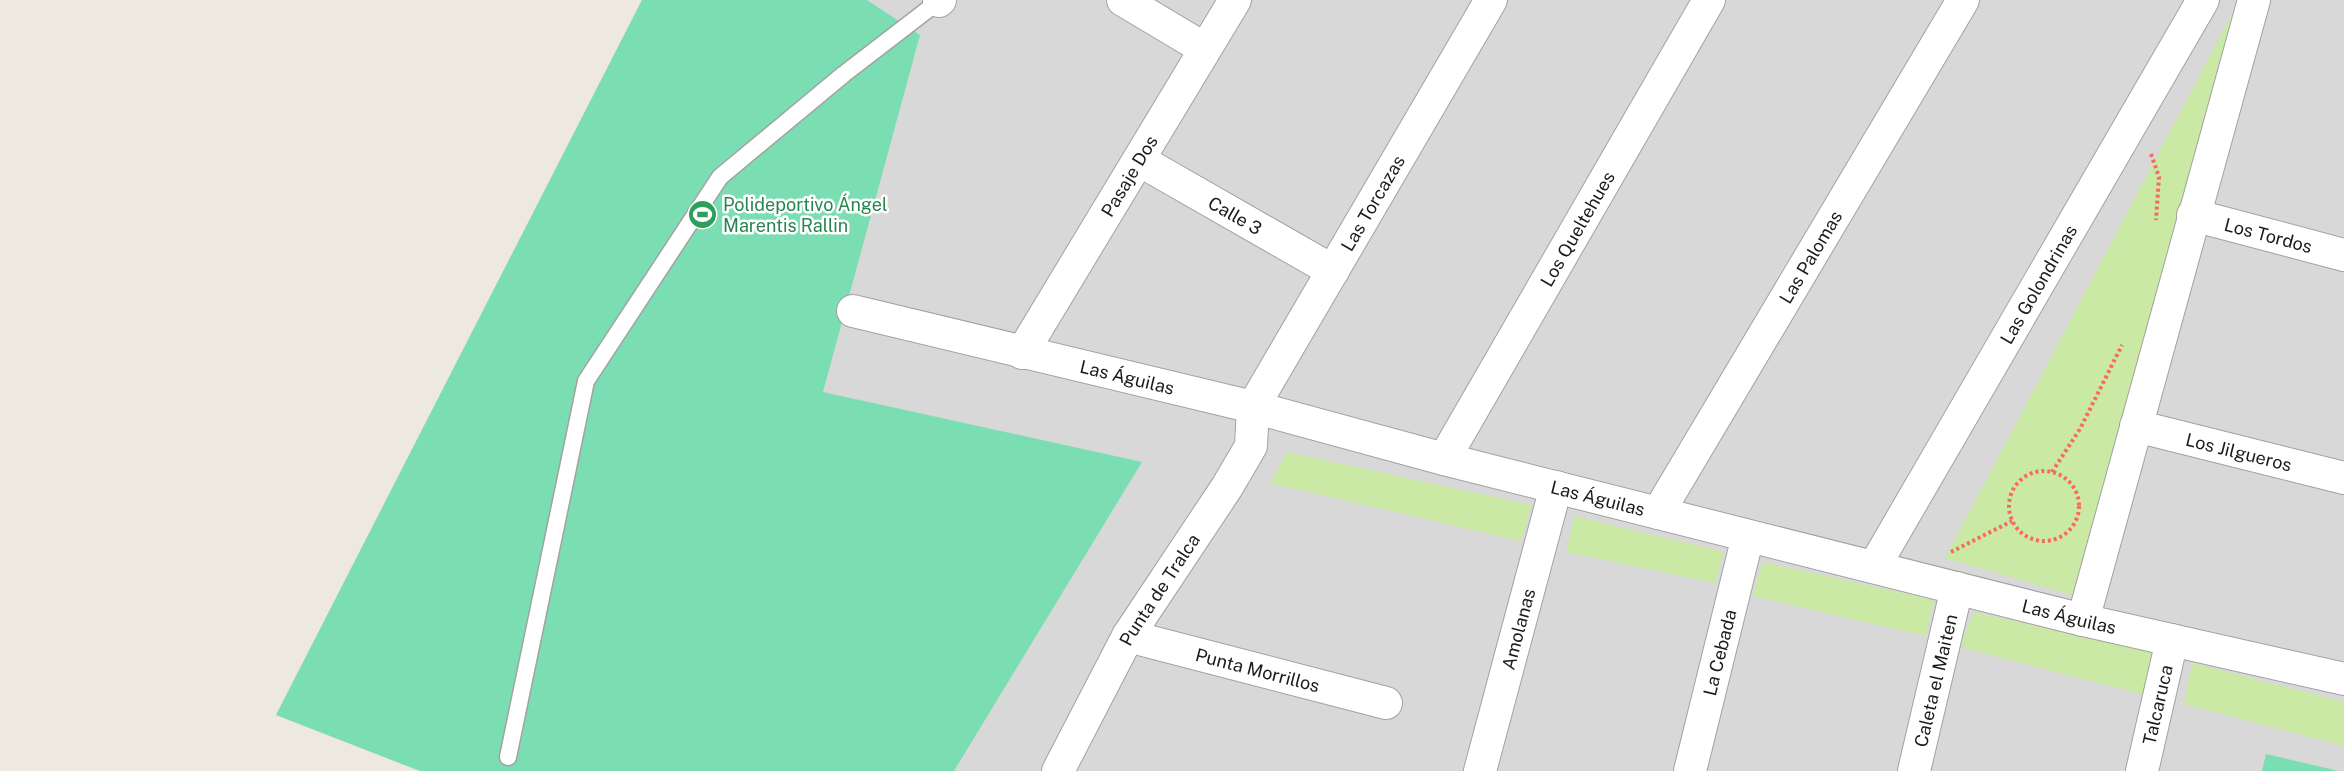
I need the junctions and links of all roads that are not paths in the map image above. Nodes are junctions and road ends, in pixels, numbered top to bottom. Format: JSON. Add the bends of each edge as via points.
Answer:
{"nodes":[{"id":1,"x":939,"y":0,"type":"edge"},
{"id":2,"x":1122,"y":0,"type":"edge"},
{"id":3,"x":1235,"y":0,"type":"edge"},
{"id":4,"x":1491,"y":0,"type":"edge"},
{"id":5,"x":1709,"y":0,"type":"edge"},
{"id":6,"x":1963,"y":0,"type":"edge"},
{"id":7,"x":2203,"y":0,"type":"edge"},
{"id":8,"x":2254,"y":0,"type":"edge"},
{"id":9,"x":1205,"y":49,"type":"junction"},
{"id":10,"x":1138,"y":160,"type":"junction"},
{"id":11,"x":2193,"y":215,"type":"junction"},
{"id":12,"x":2344,"y":255,"type":"edge"},
{"id":13,"x":1333,"y":271,"type":"junction"},
{"id":14,"x":853,"y":312,"type":"dead end"},
{"id":15,"x":1022,"y":353,"type":"junction"},
{"id":16,"x":1253,"y":407,"type":"junction"},
{"id":17,"x":2136,"y":426,"type":"junction"},
{"id":18,"x":1444,"y":459,"type":"junction"},
{"id":19,"x":2344,"y":477,"type":"edge"},
{"id":20,"x":1556,"y":487,"type":"junction"},
{"id":21,"x":1658,"y":513,"type":"junction"},
{"id":22,"x":1748,"y":536,"type":"junction"},
{"id":23,"x":1888,"y":571,"type":"junction"},
{"id":24,"x":1957,"y":588,"type":"junction"},
{"id":25,"x":2083,"y":620,"type":"junction"},
{"id":26,"x":1128,"y":636,"type":"junction"},
{"id":27,"x":2172,"y":640,"type":"junction"},
{"id":28,"x":2344,"y":679,"type":"edge"},
{"id":29,"x":1386,"y":703,"type":"dead end"},
{"id":30,"x":508,"y":757,"type":"dead end"},
{"id":31,"x":1058,"y":771,"type":"edge"},
{"id":32,"x":1480,"y":771,"type":"edge"},
{"id":33,"x":1690,"y":771,"type":"edge"},
{"id":34,"x":1914,"y":771,"type":"edge"},
{"id":35,"x":2142,"y":771,"type":"edge"}],
"edges":[{"from":1,"to":30,"type":"lane","via":[[720,177],[586,381]]},
{"from":2,"to":9,"type":"street"},
{"from":3,"to":9,"type":"street","name":"Pasaje Dos"},
{"from":4,"to":13,"type":"street","name":"Las Torcazas"},
{"from":5,"to":18,"type":"street","name":"Los Queltehues"},
{"from":6,"to":21,"type":"street","name":"Las Palomas"},
{"from":7,"to":23,"type":"street","name":"Las Golondrinas"},
{"from":8,"to":11,"type":"street"},
{"from":9,"to":10,"type":"street","name":"Pasaje Dos"},
{"from":10,"to":13,"type":"street","name":"Calle 3"},
{"from":10,"to":15,"type":"street","name":"Pasaje Dos"},
{"from":11,"to":12,"type":"street","name":"Los Tordos"},
{"from":11,"to":17,"type":"street"},
{"from":13,"to":16,"type":"street","name":"Las Torcazas"},
{"from":14,"to":15,"type":"street","name":"Las Águilas"},
{"from":15,"to":16,"type":"street","name":"Las Águilas"},
{"from":16,"to":18,"type":"street","name":"Las Águilas"},
{"from":16,"to":26,"type":"street","name":"Punta de Tralca","via":[[1251,446]]},
{"from":17,"to":19,"type":"street","name":"Los Jilgueros"},
{"from":17,"to":25,"type":"street"},
{"from":18,"to":20,"type":"street","name":"Las Águilas"},
{"from":20,"to":21,"type":"street","name":"Las Águilas"},
{"from":20,"to":32,"type":"street","name":"Amolanas"},
{"from":21,"to":22,"type":"street","name":"Las Águilas"},
{"from":22,"to":23,"type":"street","name":"Las Águilas"},
{"from":22,"to":33,"type":"street","name":"La Cebada"},
{"from":23,"to":24,"type":"street","name":"Las Águilas"},
{"from":24,"to":25,"type":"street","name":"Las Águilas"},
{"from":24,"to":34,"type":"street","name":"Caleta el Maiten"},
{"from":25,"to":27,"type":"street","name":"Las Águilas"},
{"from":26,"to":29,"type":"street","name":"Punta Morrillos"},
{"from":26,"to":31,"type":"street","name":"Punta de Tralca"},
{"from":27,"to":28,"type":"street","name":"Las Águilas"},
{"from":27,"to":35,"type":"street","name":"Talcaruca"}]}
